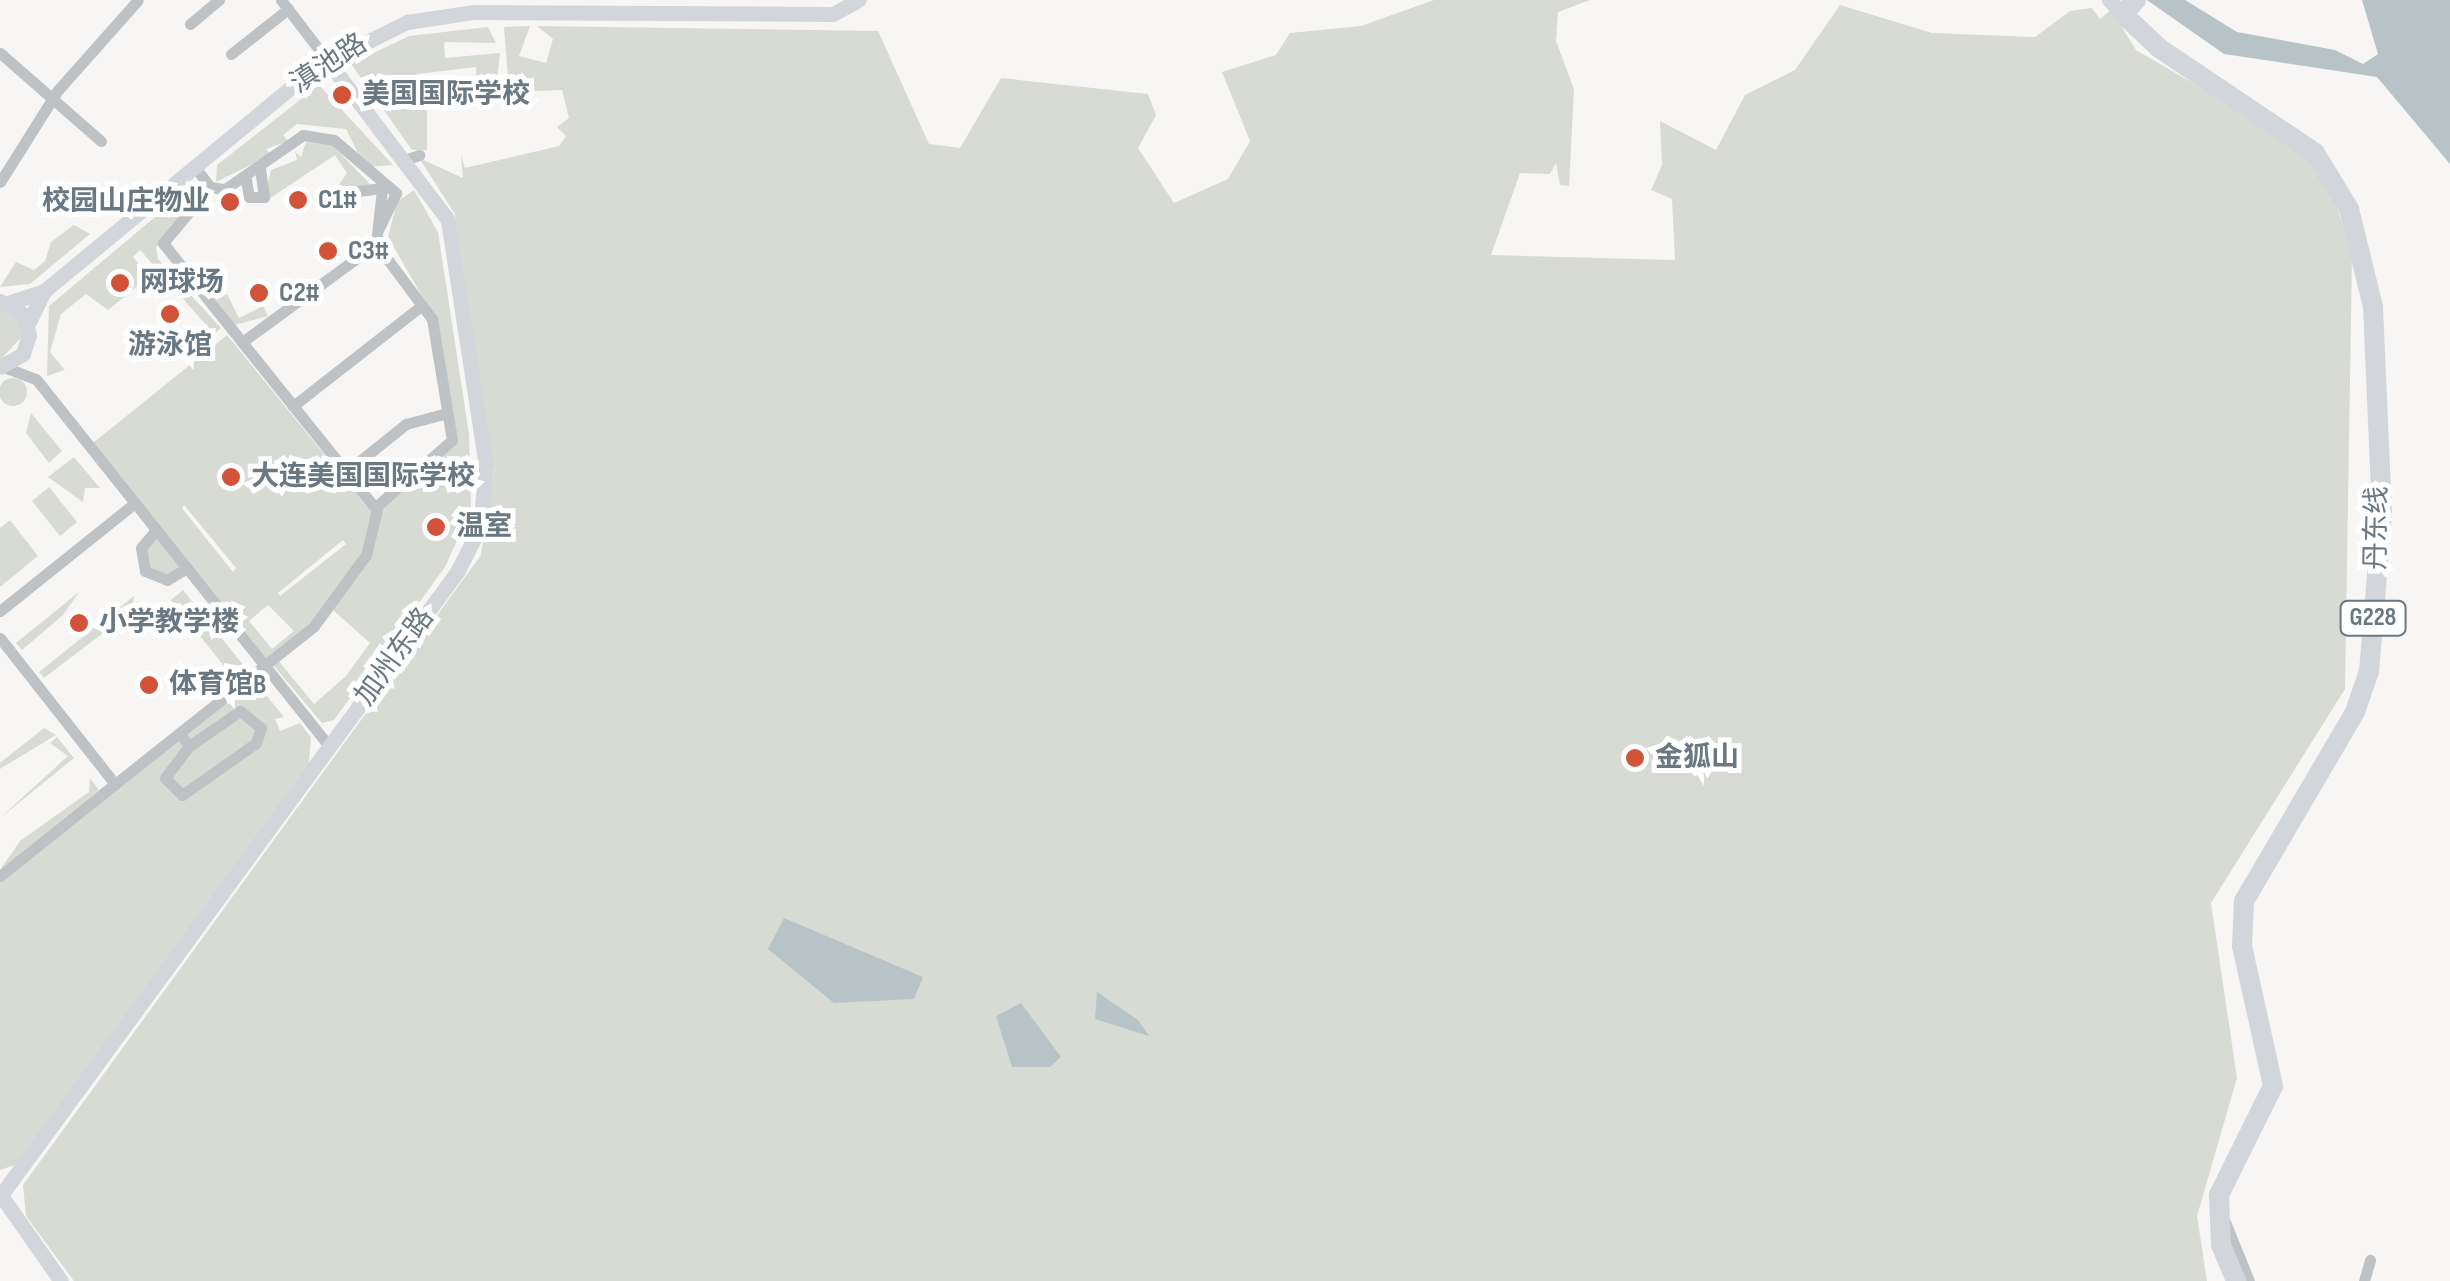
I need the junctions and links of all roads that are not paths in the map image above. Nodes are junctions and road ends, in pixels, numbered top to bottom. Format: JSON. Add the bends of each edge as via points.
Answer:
{"nodes":[{"id":1,"x":138,"y":0,"type":"edge"},
{"id":2,"x":219,"y":0,"type":"edge"},
{"id":3,"x":858,"y":0,"type":"edge"},
{"id":4,"x":284,"y":4,"type":"edge"},
{"id":5,"x":2123,"y":5,"type":"edge"},
{"id":6,"x":604,"y":6,"type":"edge"},
{"id":7,"x":636,"y":7,"type":"edge"},
{"id":8,"x":190,"y":24,"type":"dead end"},
{"id":9,"x":0,"y":53,"type":"edge"},
{"id":10,"x":231,"y":54,"type":"dead end"},
{"id":11,"x":327,"y":60,"type":"junction"},
{"id":12,"x":54,"y":98,"type":"junction"},
{"id":13,"x":100,"y":141,"type":"dead end"},
{"id":14,"x":414,"y":162,"type":"junction"},
{"id":15,"x":194,"y":167,"type":"junction"},
{"id":16,"x":260,"y":170,"type":"junction"},
{"id":17,"x":246,"y":180,"type":"junction"},
{"id":18,"x":0,"y":182,"type":"edge"},
{"id":19,"x":210,"y":187,"type":"junction"},
{"id":20,"x":387,"y":188,"type":"junction"},
{"id":21,"x":358,"y":191,"type":"dead end"},
{"id":22,"x":376,"y":244,"type":"junction"},
{"id":23,"x":44,"y":291,"type":"junction"},
{"id":24,"x":4,"y":302,"type":"edge"},
{"id":25,"x":421,"y":306,"type":"junction"},
{"id":26,"x":28,"y":324,"type":"junction"},
{"id":27,"x":242,"y":342,"type":"junction"},
{"id":28,"x":28,"y":346,"type":"junction"},
{"id":29,"x":2,"y":367,"type":"edge"},
{"id":30,"x":36,"y":379,"type":"junction"},
{"id":31,"x":293,"y":406,"type":"junction"},
{"id":32,"x":447,"y":414,"type":"junction"},
{"id":33,"x":346,"y":472,"type":"junction"},
{"id":34,"x":134,"y":503,"type":"junction"},
{"id":35,"x":376,"y":508,"type":"junction"},
{"id":36,"x":156,"y":530,"type":"junction"},
{"id":37,"x":187,"y":568,"type":"junction"},
{"id":38,"x":0,"y":611,"type":"edge"},
{"id":39,"x":0,"y":638,"type":"edge"},
{"id":40,"x":265,"y":665,"type":"junction"},
{"id":41,"x":179,"y":733,"type":"junction"},
{"id":42,"x":189,"y":746,"type":"junction"},
{"id":43,"x":330,"y":747,"type":"junction"},
{"id":44,"x":116,"y":784,"type":"junction"},
{"id":45,"x":0,"y":876,"type":"edge"},
{"id":46,"x":0,"y":1195,"type":"edge"},
{"id":47,"x":2217,"y":1213,"type":"junction"},
{"id":48,"x":2370,"y":1260,"type":"dead end"},
{"id":49,"x":61,"y":1281,"type":"edge"},
{"id":50,"x":2236,"y":1281,"type":"edge"},
{"id":51,"x":2249,"y":1281,"type":"edge"},
{"id":52,"x":2364,"y":1281,"type":"edge"}],
"edges":[{"from":1,"to":12,"type":"street"},
{"from":2,"to":8,"type":"street"},
{"from":3,"to":7,"type":"street","name":"滇池路","via":[[833,14]]},
{"from":4,"to":10,"type":"street"},
{"from":4,"to":11,"type":"street"},
{"from":5,"to":47,"type":"highway","name":"丹东线","number":"G228","via":[[2203,82],[2315,153],[2350,209],[2373,307],[2382,514],[2369,671],[2355,712],[2244,901],[2242,946],[2273,1086],[2231,1164]]},
{"from":6,"to":7,"type":"street","name":"滇池路"},
{"from":6,"to":11,"type":"street","name":"滇池路","via":[[442,15],[380,32]]},
{"from":9,"to":12,"type":"street"},
{"from":11,"to":14,"type":"street","name":"加州东路"},
{"from":11,"to":15,"type":"street","name":"滇池路"},
{"from":12,"to":13,"type":"street"},
{"from":12,"to":18,"type":"street"},
{"from":14,"to":20,"type":"street"},
{"from":14,"to":43,"type":"street","name":"加州东路","via":[[448,220],[486,466],[483,512],[457,572]]},
{"from":15,"to":19,"type":"street"},
{"from":15,"to":23,"type":"street","name":"滇池路"},
{"from":16,"to":17,"type":"street"},
{"from":16,"to":17,"type":"street","via":[[264,197],[246,194]]},
{"from":16,"to":20,"type":"street","via":[[303,135],[334,140]]},
{"from":17,"to":19,"type":"street"},
{"from":19,"to":27,"type":"street","via":[[163,244]]},
{"from":20,"to":21,"type":"street"},
{"from":20,"to":22,"type":"street","via":[[389,222],[378,230]]},
{"from":22,"to":25,"type":"street"},
{"from":22,"to":27,"type":"street"},
{"from":23,"to":24,"type":"street"},
{"from":23,"to":26,"type":"street"},
{"from":24,"to":26,"type":"street"},
{"from":25,"to":31,"type":"street"},
{"from":25,"to":32,"type":"street","via":[[432,319]]},
{"from":26,"to":28,"type":"street"},
{"from":27,"to":31,"type":"street"},
{"from":28,"to":29,"type":"street"},
{"from":28,"to":30,"type":"street"},
{"from":29,"to":30,"type":"street"},
{"from":30,"to":34,"type":"street"},
{"from":31,"to":33,"type":"street"},
{"from":32,"to":33,"type":"street","via":[[406,424]]},
{"from":32,"to":35,"type":"street","via":[[451,445]]},
{"from":33,"to":35,"type":"street"},
{"from":34,"to":36,"type":"street"},
{"from":34,"to":38,"type":"street"},
{"from":35,"to":40,"type":"street","via":[[374,536],[344,589]]},
{"from":36,"to":37,"type":"street"},
{"from":36,"to":37,"type":"street","via":[[140,548],[145,571],[167,580]]},
{"from":37,"to":40,"type":"street"},
{"from":39,"to":44,"type":"street","via":[[94,766]]},
{"from":40,"to":41,"type":"street"},
{"from":40,"to":43,"type":"street"},
{"from":41,"to":42,"type":"street"},
{"from":41,"to":44,"type":"street"},
{"from":42,"to":42,"type":"street","via":[[166,772],[182,794],[256,743],[262,728],[240,710]]},
{"from":43,"to":46,"type":"street","name":"加州东路"},
{"from":44,"to":45,"type":"street"},
{"from":46,"to":49,"type":"street"},
{"from":47,"to":50,"type":"highway"},
{"from":47,"to":51,"type":"street","via":[[2229,1216]]},
{"from":48,"to":52,"type":"street"}]}
